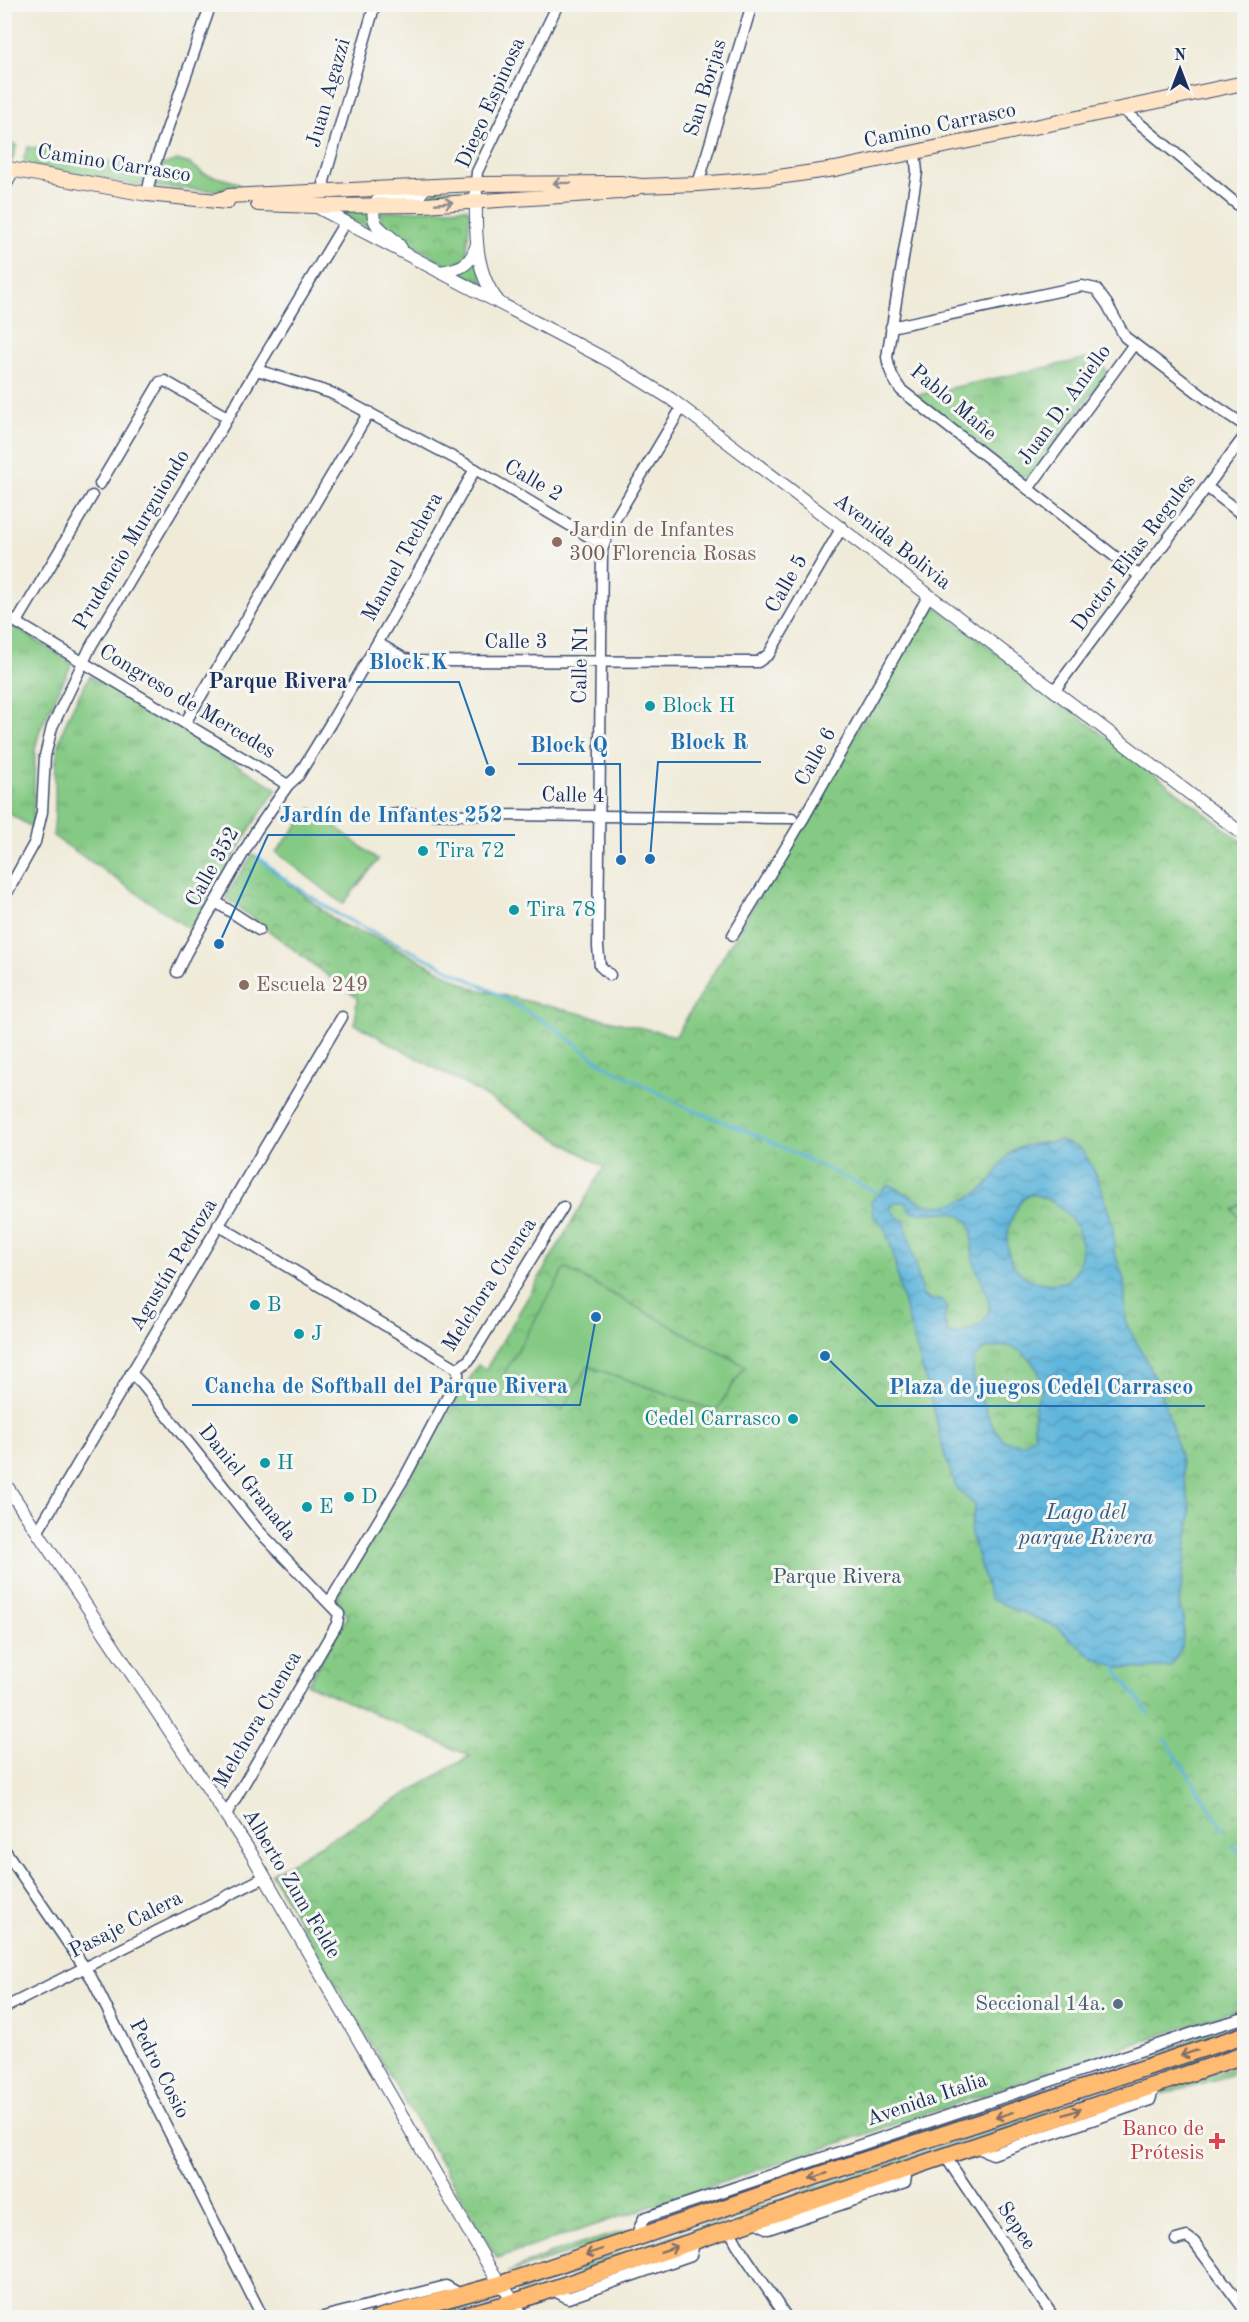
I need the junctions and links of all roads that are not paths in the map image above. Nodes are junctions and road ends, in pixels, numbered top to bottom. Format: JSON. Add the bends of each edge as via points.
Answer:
{"nodes":[{"id":1,"x":211,"y":4,"type":"edge"},
{"id":2,"x":375,"y":4,"type":"edge"},
{"id":3,"x":558,"y":4,"type":"edge"},
{"id":4,"x":752,"y":4,"type":"edge"},
{"id":5,"x":1245,"y":83,"type":"edge"},
{"id":6,"x":1122,"y":109,"type":"junction"},
{"id":7,"x":915,"y":153,"type":"junction"},
{"id":8,"x":9,"y":169,"type":"edge"},
{"id":9,"x":476,"y":184,"type":"junction"},
{"id":10,"x":698,"y":184,"type":"junction"},
{"id":11,"x":641,"y":186,"type":"junction"},
{"id":12,"x":425,"y":188,"type":"junction"},
{"id":13,"x":4,"y":189,"type":"edge"},
{"id":14,"x":325,"y":192,"type":"junction"},
{"id":15,"x":147,"y":194,"type":"junction"},
{"id":16,"x":218,"y":200,"type":"junction"},
{"id":17,"x":476,"y":201,"type":"junction"},
{"id":18,"x":315,"y":206,"type":"junction"},
{"id":19,"x":374,"y":206,"type":"junction"},
{"id":20,"x":1245,"y":210,"type":"edge"},
{"id":21,"x":345,"y":222,"type":"junction"},
{"id":22,"x":477,"y":242,"type":"junction"},
{"id":23,"x":404,"y":254,"type":"junction"},
{"id":24,"x":440,"y":272,"type":"junction"},
{"id":25,"x":501,"y":304,"type":"junction"},
{"id":26,"x":891,"y":327,"type":"junction"},
{"id":27,"x":1134,"y":344,"type":"junction"},
{"id":28,"x":257,"y":370,"type":"junction"},
{"id":29,"x":682,"y":407,"type":"junction"},
{"id":30,"x":369,"y":412,"type":"junction"},
{"id":31,"x":227,"y":417,"type":"junction"},
{"id":32,"x":1245,"y":425,"type":"edge"},
{"id":33,"x":1245,"y":437,"type":"edge"},
{"id":34,"x":475,"y":469,"type":"junction"},
{"id":35,"x":100,"y":484,"type":"dead end"},
{"id":36,"x":1208,"y":488,"type":"junction"},
{"id":37,"x":1028,"y":489,"type":"junction"},
{"id":38,"x":92,"y":496,"type":"dead end"},
{"id":39,"x":1245,"y":516,"type":"edge"},
{"id":40,"x":842,"y":527,"type":"junction"},
{"id":41,"x":603,"y":545,"type":"junction"},
{"id":42,"x":1140,"y":576,"type":"junction"},
{"id":43,"x":929,"y":595,"type":"junction"},
{"id":44,"x":4,"y":615,"type":"edge"},
{"id":45,"x":17,"y":622,"type":"junction"},
{"id":46,"x":378,"y":643,"type":"junction"},
{"id":47,"x":765,"y":659,"type":"joint"},
{"id":48,"x":601,"y":662,"type":"junction"},
{"id":49,"x":83,"y":663,"type":"junction"},
{"id":50,"x":1054,"y":691,"type":"junction"},
{"id":51,"x":185,"y":723,"type":"junction"},
{"id":52,"x":288,"y":785,"type":"junction"},
{"id":53,"x":389,"y":814,"type":"dead end"},
{"id":54,"x":600,"y":816,"type":"junction"},
{"id":55,"x":792,"y":818,"type":"dead end"},
{"id":56,"x":1245,"y":835,"type":"edge"},
{"id":57,"x":4,"y":898,"type":"edge"},
{"id":58,"x":216,"y":902,"type":"junction"},
{"id":59,"x":260,"y":930,"type":"dead end"},
{"id":60,"x":733,"y":935,"type":"dead end"},
{"id":61,"x":177,"y":972,"type":"dead end"},
{"id":62,"x":610,"y":975,"type":"dead end"},
{"id":63,"x":342,"y":1017,"type":"dead end"},
{"id":64,"x":563,"y":1207,"type":"dead end"},
{"id":65,"x":218,"y":1225,"type":"junction"},
{"id":66,"x":458,"y":1369,"type":"junction"},
{"id":67,"x":131,"y":1373,"type":"junction"},
{"id":68,"x":4,"y":1482,"type":"edge"},
{"id":69,"x":38,"y":1531,"type":"junction"},
{"id":70,"x":329,"y":1603,"type":"junction"},
{"id":71,"x":339,"y":1614,"type":"joint"},
{"id":72,"x":226,"y":1814,"type":"junction"},
{"id":73,"x":4,"y":1849,"type":"edge"},
{"id":74,"x":265,"y":1877,"type":"junction"},
{"id":75,"x":84,"y":1968,"type":"junction"},
{"id":76,"x":4,"y":2008,"type":"edge"},
{"id":77,"x":1245,"y":2018,"type":"edge"},
{"id":78,"x":1245,"y":2035,"type":"edge"},
{"id":79,"x":1245,"y":2055,"type":"edge"},
{"id":80,"x":1074,"y":2073,"type":"junction"},
{"id":81,"x":1080,"y":2090,"type":"junction"},
{"id":82,"x":945,"y":2156,"type":"junction"},
{"id":83,"x":729,"y":2229,"type":"junction"},
{"id":84,"x":635,"y":2238,"type":"junction"},
{"id":85,"x":1176,"y":2240,"type":"dead end"},
{"id":86,"x":501,"y":2284,"type":"junction"},
{"id":87,"x":462,"y":2295,"type":"junction"},
{"id":88,"x":514,"y":2302,"type":"junction"},
{"id":89,"x":1245,"y":2308,"type":"edge"},
{"id":90,"x":461,"y":2317,"type":"edge"},
{"id":91,"x":262,"y":2318,"type":"edge"},
{"id":92,"x":319,"y":2318,"type":"edge"},
{"id":93,"x":378,"y":2318,"type":"edge"},
{"id":94,"x":525,"y":2318,"type":"edge"},
{"id":95,"x":787,"y":2318,"type":"edge"},
{"id":96,"x":1054,"y":2318,"type":"edge"}],
"edges":[{"from":1,"to":15,"type":"street","via":[[150,175]]},
{"from":2,"to":14,"type":"street","name":"Juan Agazzi","via":[[324,181]]},
{"from":3,"to":9,"type":"street","name":"Diego Espinosa","via":[[477,172]]},
{"from":4,"to":10,"type":"street","name":"San Borjas"},
{"from":5,"to":6,"type":"main road","name":"Camino Carrasco"},
{"from":6,"to":7,"type":"main road","name":"Camino Carrasco"},
{"from":6,"to":20,"type":"street"},
{"from":7,"to":10,"type":"main road","name":"Camino Carrasco","via":[[781,177]]},
{"from":7,"to":26,"type":"street","name":"Pablo Mañe","via":[[917,172]]},
{"from":8,"to":13,"type":"street"},
{"from":8,"to":15,"type":"main road","name":"Camino Carrasco"},
{"from":11,"to":9,"type":"main road","name":"Camino Carrasco","one_way":true},
{"from":9,"to":12,"type":"main road","name":"Camino Carrasco"},
{"from":9,"to":17,"type":"street","name":"Avenida Bolivia"},
{"from":10,"to":11,"type":"main road","name":"Camino Carrasco"},
{"from":11,"to":17,"type":"main road","name":"Camino Carrasco","via":[[620,192]]},
{"from":12,"to":14,"type":"main road","name":"Camino Carrasco"},
{"from":12,"to":19,"type":"street","name":"Camino Carrasco","via":[[419,195],[381,198]]},
{"from":14,"to":16,"type":"main road","name":"Camino Carrasco","via":[[229,196]]},
{"from":15,"to":16,"type":"main road","name":"Camino Carrasco"},
{"from":16,"to":18,"type":"main road","name":"Camino Carrasco"},
{"from":19,"to":17,"type":"main road","name":"Camino Carrasco","one_way":true},
{"from":17,"to":22,"type":"street","name":"Avenida Bolivia"},
{"from":18,"to":19,"type":"main road","name":"Camino Carrasco"},
{"from":18,"to":21,"type":"street","name":"Avenida Bolivia"},
{"from":19,"to":23,"type":"street","name":"Avenida Bolivia","via":[[376,225],[397,242]]},
{"from":21,"to":23,"type":"street","name":"Avenida Bolivia"},
{"from":21,"to":28,"type":"street","name":"Prudencio Murguiondo"},
{"from":22,"to":24,"type":"street","via":[[464,267]]},
{"from":22,"to":25,"type":"street","name":"Avenida Bolivia","via":[[483,278]]},
{"from":23,"to":24,"type":"street","name":"Avenida Bolivia"},
{"from":24,"to":25,"type":"street","name":"Avenida Bolivia"},
{"from":25,"to":29,"type":"street","name":"Avenida Bolivia","via":[[625,370]]},
{"from":26,"to":27,"type":"street","via":[[1088,286],[1101,293],[1125,337]]},
{"from":26,"to":37,"type":"street","name":"Pablo Mañe","via":[[889,370],[901,390]]},
{"from":27,"to":32,"type":"street"},
{"from":27,"to":37,"type":"street","name":"Juan D. Aniello"},
{"from":28,"to":30,"type":"street","name":"Calle 2","via":[[331,393]]},
{"from":28,"to":31,"type":"street","name":"Prudencio Murguiondo"},
{"from":29,"to":40,"type":"street","name":"Avenida Bolivia"},
{"from":29,"to":41,"type":"street","name":"Calle N1"},
{"from":30,"to":34,"type":"street","name":"Calle 2"},
{"from":30,"to":51,"type":"street"},
{"from":31,"to":35,"type":"street","via":[[165,381],[160,382]]},
{"from":31,"to":49,"type":"street","name":"Prudencio Murguiondo"},
{"from":33,"to":36,"type":"street","name":"Doctor Elias Regules"},
{"from":34,"to":41,"type":"street","name":"Calle 2"},
{"from":34,"to":46,"type":"street","name":"Manuel Techera"},
{"from":36,"to":39,"type":"street"},
{"from":36,"to":42,"type":"street","name":"Doctor Elias Regules"},
{"from":37,"to":42,"type":"street","name":"Pablo Mañe"},
{"from":38,"to":45,"type":"street"},
{"from":40,"to":43,"type":"street","name":"Avenida Bolivia"},
{"from":40,"to":47,"type":"street","name":"Calle 5"},
{"from":41,"to":48,"type":"street","name":"Calle N1"},
{"from":42,"to":50,"type":"street","name":"Doctor Elias Regules"},
{"from":43,"to":50,"type":"street","name":"Avenida Bolivia"},
{"from":43,"to":60,"type":"street","name":"Calle 6"},
{"from":44,"to":45,"type":"street","name":"Congreso de Mercedes"},
{"from":45,"to":49,"type":"street","name":"Congreso de Mercedes"},
{"from":46,"to":48,"type":"street","name":"Calle 3","via":[[405,659],[417,661]]},
{"from":46,"to":52,"type":"street","name":"Manuel Techera","via":[[298,776]]},
{"from":47,"to":48,"type":"street","name":"Calle 3","via":[[752,663]]},
{"from":48,"to":54,"type":"street","name":"Calle N1"},
{"from":49,"to":51,"type":"street","name":"Congreso de Mercedes"},
{"from":49,"to":57,"type":"street","name":"Prudencio Murguiondo","via":[[49,737],[35,842]]},
{"from":50,"to":56,"type":"street","name":"Avenida Bolivia"},
{"from":51,"to":52,"type":"street","name":"Congreso de Mercedes"},
{"from":52,"to":58,"type":"street","name":"Calle 352","via":[[256,831]]},
{"from":53,"to":54,"type":"street","name":"Calle 4"},
{"from":54,"to":55,"type":"street","name":"Calle 4"},
{"from":54,"to":62,"type":"street","name":"Calle N1","via":[[598,947],[600,966]]},
{"from":58,"to":59,"type":"street"},
{"from":58,"to":61,"type":"street","name":"Calle 352"},
{"from":63,"to":65,"type":"street","name":"Agustín Pedroza"},
{"from":64,"to":66,"type":"street","name":"Melchora Cuenca","via":[[469,1360]]},
{"from":65,"to":66,"type":"street"},
{"from":65,"to":67,"type":"street","name":"Agustín Pedroza"},
{"from":66,"to":70,"type":"street","name":"Melchora Cuenca","via":[[458,1377],[405,1475]]},
{"from":67,"to":69,"type":"street","name":"Agustín Pedroza"},
{"from":67,"to":70,"type":"street","name":"Daniel Granada","via":[[258,1530]]},
{"from":68,"to":69,"type":"street","name":"Alberto Zum Felde"},
{"from":69,"to":72,"type":"street","name":"Alberto Zum Felde"},
{"from":70,"to":71,"type":"street","name":"Daniel Granada"},
{"from":71,"to":72,"type":"street","name":"Melchora Cuenca","via":[[337,1624]]},
{"from":72,"to":74,"type":"street","name":"Alberto Zum Felde"},
{"from":73,"to":75,"type":"street","name":"Pedro Cosio"},
{"from":74,"to":75,"type":"street","name":"Pasaje Calera"},
{"from":74,"to":86,"type":"street","name":"Alberto Zum Felde"},
{"from":75,"to":76,"type":"street","name":"Pasaje Calera"},
{"from":75,"to":91,"type":"street","name":"Pedro Cosio"},
{"from":77,"to":80,"type":"street","name":"Avenida Italia"},
{"from":78,"to":81,"type":"main road","name":"Avenida Italia","one_way":true},
{"from":82,"to":79,"type":"main road","one_way":true},
{"from":80,"to":81,"type":"street"},
{"from":80,"to":84,"type":"street","name":"Avenida Italia","via":[[644,2218]]},
{"from":81,"to":84,"type":"main road","name":"Avenida Italia","one_way":true},
{"from":82,"to":83,"type":"main road"},
{"from":82,"to":96,"type":"street","name":"Sepee"},
{"from":88,"to":83,"type":"main road","one_way":true},
{"from":83,"to":95,"type":"street"},
{"from":84,"to":86,"type":"main road","name":"Avenida Italia","one_way":true},
{"from":85,"to":89,"type":"street","via":[[1188,2237],[1194,2241]]},
{"from":86,"to":87,"type":"main road","name":"Avenida Italia"},
{"from":86,"to":88,"type":"street","name":"Alberto Zum Felde"},
{"from":87,"to":92,"type":"street","name":"Avenida Italia","via":[[446,2286]]},
{"from":87,"to":93,"type":"main road","name":"Avenida Italia"},
{"from":88,"to":90,"type":"main road"},
{"from":88,"to":94,"type":"street","name":"Alberto Zum Felde"}]}
